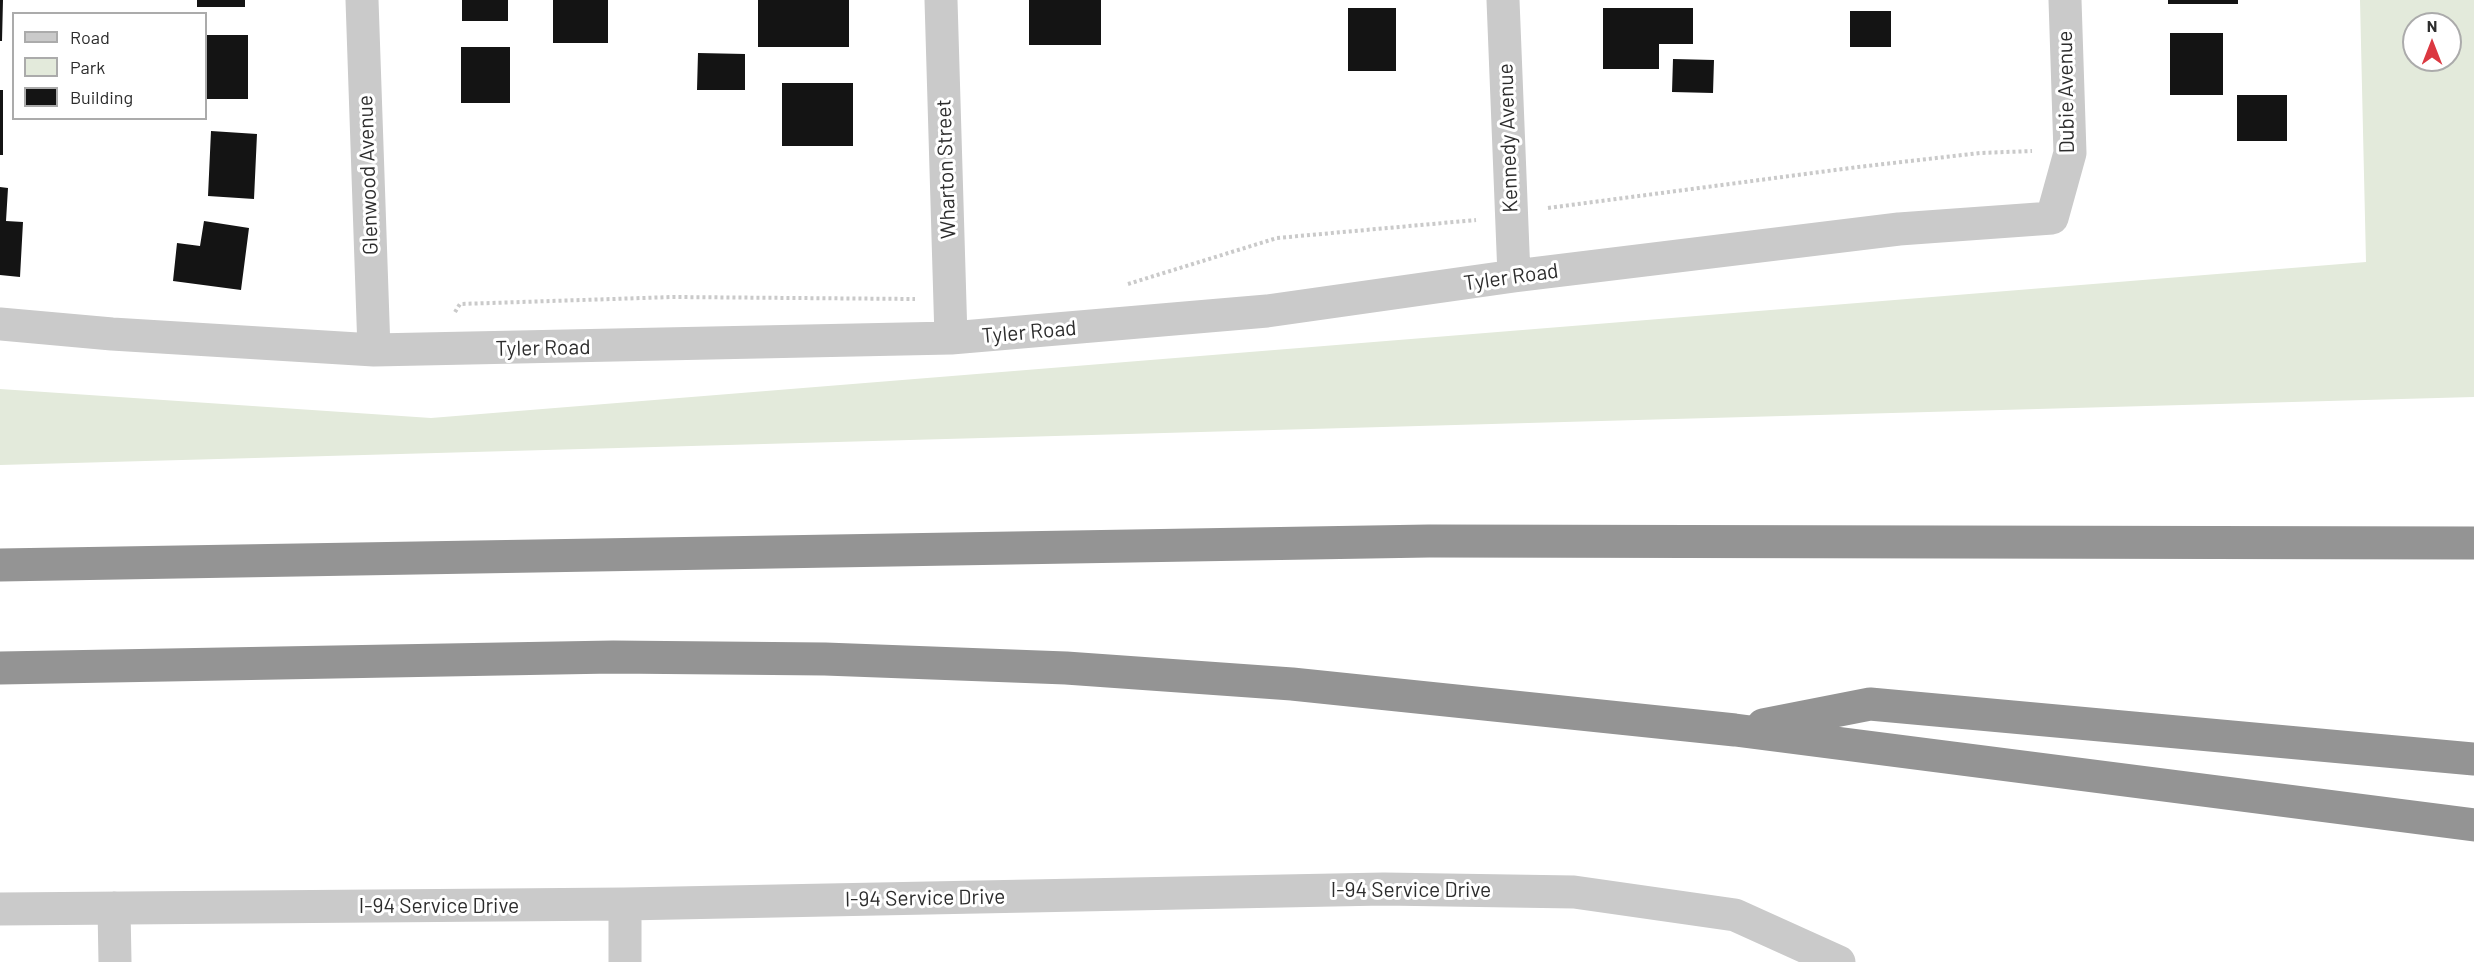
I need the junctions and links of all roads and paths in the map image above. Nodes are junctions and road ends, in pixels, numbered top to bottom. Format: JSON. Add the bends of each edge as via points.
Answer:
{"nodes":[{"id":1,"x":362,"y":0,"type":"edge"},
{"id":2,"x":941,"y":0,"type":"edge"},
{"id":3,"x":1503,"y":0,"type":"edge"},
{"id":4,"x":2065,"y":0,"type":"edge"},
{"id":5,"x":2033,"y":151,"type":"dead end"},
{"id":6,"x":1511,"y":216,"type":"junction"},
{"id":7,"x":2052,"y":218,"type":"joint"},
{"id":8,"x":1514,"y":276,"type":"junction"},
{"id":9,"x":1124,"y":285,"type":"dead end"},
{"id":10,"x":951,"y":299,"type":"junction"},
{"id":11,"x":451,"y":319,"type":"dead end"},
{"id":12,"x":0,"y":324,"type":"edge"},
{"id":13,"x":951,"y":338,"type":"junction"},
{"id":14,"x":374,"y":350,"type":"junction"},
{"id":15,"x":2474,"y":543,"type":"edge"},
{"id":16,"x":0,"y":565,"type":"edge"},
{"id":17,"x":0,"y":668,"type":"edge"},
{"id":18,"x":1735,"y":730,"type":"junction"},
{"id":19,"x":2474,"y":759,"type":"edge"},
{"id":20,"x":2474,"y":825,"type":"edge"},
{"id":21,"x":625,"y":904,"type":"junction"},
{"id":22,"x":114,"y":908,"type":"junction"},
{"id":23,"x":0,"y":909,"type":"edge"},
{"id":24,"x":115,"y":962,"type":"edge"},
{"id":25,"x":625,"y":962,"type":"edge"},
{"id":26,"x":1839,"y":962,"type":"edge"}],
"edges":[{"from":1,"to":14,"type":"street","name":"Glenwood Avenue"},
{"from":2,"to":10,"type":"street","name":"Wharton Street"},
{"from":3,"to":6,"type":"street","name":"Kennedy Avenue"},
{"from":4,"to":7,"type":"street","name":"Dubie Avenue","via":[[2070,153]]},
{"from":5,"to":6,"type":"path","via":[[1858,167]]},
{"from":6,"to":8,"type":"street","name":"Kennedy Avenue"},
{"from":6,"to":9,"type":"path","via":[[1277,238]]},
{"from":7,"to":8,"type":"street","name":"Tyler Road","via":[[1899,229]]},
{"from":8,"to":13,"type":"street","name":"Tyler Road","via":[[1267,311]]},
{"from":10,"to":11,"type":"path","via":[[673,297],[460,304]]},
{"from":10,"to":13,"type":"street","name":"Wharton Street"},
{"from":12,"to":14,"type":"street","name":"Tyler Road"},
{"from":13,"to":14,"type":"street","name":"Tyler Road"},
{"from":15,"to":16,"type":"highway","via":[[1429,541]]},
{"from":17,"to":18,"type":"highway","via":[[613,657],[825,659],[1066,668],[1293,684]]},
{"from":18,"to":19,"type":"highway","via":[[1870,704]]},
{"from":18,"to":20,"type":"highway"},
{"from":21,"to":22,"type":"street","name":"I-94 Service Drive"},
{"from":21,"to":25,"type":"street"},
{"from":21,"to":26,"type":"street","name":"I-94 Service Drive","via":[[1384,889],[1574,892],[1736,915]]},
{"from":22,"to":23,"type":"street","name":"I-94 Service Drive"},
{"from":22,"to":24,"type":"street"}]}
